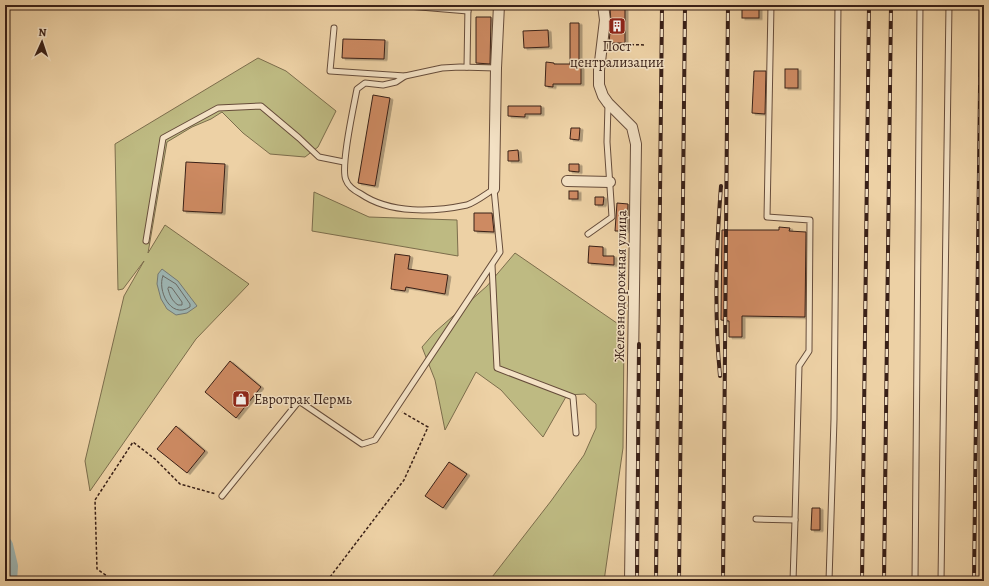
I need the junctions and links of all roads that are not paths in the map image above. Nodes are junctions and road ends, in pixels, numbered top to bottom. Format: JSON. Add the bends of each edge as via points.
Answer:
{"nodes":[{"id":1,"x":396,"y":5,"type":"edge"},
{"id":2,"x":499,"y":5,"type":"edge"},
{"id":3,"x":603,"y":5,"type":"edge"},
{"id":4,"x":770,"y":5,"type":"edge"},
{"id":5,"x":838,"y":5,"type":"edge"},
{"id":6,"x":920,"y":5,"type":"edge"},
{"id":7,"x":949,"y":5,"type":"edge"},
{"id":8,"x":468,"y":8,"type":"edge"},
{"id":9,"x":334,"y":28,"type":"dead end"},
{"id":10,"x":467,"y":67,"type":"junction"},
{"id":11,"x":496,"y":68,"type":"junction"},
{"id":12,"x":405,"y":76,"type":"junction"},
{"id":13,"x":608,"y":103,"type":"junction"},
{"id":14,"x":344,"y":162,"type":"junction"},
{"id":15,"x":566,"y":181,"type":"dead end"},
{"id":16,"x":610,"y":182,"type":"junction"},
{"id":17,"x":494,"y":189,"type":"junction"},
{"id":18,"x":588,"y":234,"type":"dead end"},
{"id":19,"x":146,"y":241,"type":"dead end"},
{"id":20,"x":492,"y":264,"type":"junction"},
{"id":21,"x":576,"y":433,"type":"dead end"},
{"id":22,"x":222,"y":496,"type":"road end"},
{"id":23,"x":756,"y":520,"type":"dead end"},
{"id":24,"x":794,"y":520,"type":"junction"},
{"id":25,"x":630,"y":581,"type":"edge"},
{"id":26,"x":793,"y":581,"type":"edge"},
{"id":27,"x":829,"y":581,"type":"edge"},
{"id":28,"x":915,"y":581,"type":"edge"},
{"id":29,"x":941,"y":581,"type":"edge"}],
"edges":[{"from":1,"to":8,"type":"lane"},
{"from":2,"to":11,"type":"street"},
{"from":3,"to":13,"type":"street","name":"Железнодорожная улица","via":[[599,85]]},
{"from":4,"to":24,"type":"lane","via":[[767,217],[810,220],[809,351],[799,366]]},
{"from":5,"to":27,"type":"lane","via":[[834,419]]},
{"from":6,"to":28,"type":"lane"},
{"from":7,"to":29,"type":"lane"},
{"from":8,"to":10,"type":"lane"},
{"from":9,"to":12,"type":"lane","via":[[330,70]]},
{"from":10,"to":11,"type":"lane"},
{"from":10,"to":12,"type":"lane","via":[[442,68]]},
{"from":11,"to":17,"type":"street"},
{"from":12,"to":14,"type":"lane","via":[[396,82],[382,85],[365,83],[357,89]]},
{"from":13,"to":16,"type":"lane"},
{"from":13,"to":25,"type":"street","name":"Железнодорожная улица","via":[[632,128],[636,144]]},
{"from":14,"to":17,"type":"lane","via":[[345,179],[354,190],[367,199],[387,206],[416,210],[469,204]]},
{"from":14,"to":19,"type":"lane","via":[[319,157],[261,106],[218,108],[163,138]]},
{"from":15,"to":16,"type":"street"},
{"from":16,"to":18,"type":"lane","via":[[612,217]]},
{"from":17,"to":20,"type":"lane","via":[[500,252]]},
{"from":20,"to":21,"type":"lane","via":[[497,368],[573,397]]},
{"from":20,"to":22,"type":"lane","via":[[375,440],[362,444],[299,401]]},
{"from":23,"to":24,"type":"lane"},
{"from":24,"to":26,"type":"lane"}]}
